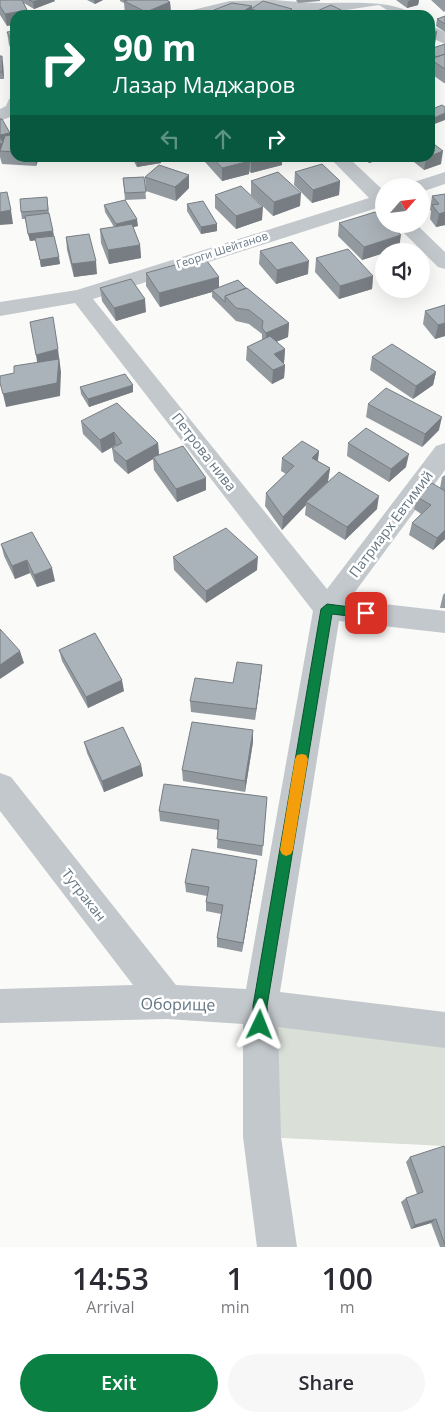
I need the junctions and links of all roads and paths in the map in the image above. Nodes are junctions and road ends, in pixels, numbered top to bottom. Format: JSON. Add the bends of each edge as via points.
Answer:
{"nodes":[{"id":1,"x":382,"y":0,"type":"edge"},
{"id":2,"x":207,"y":10,"type":"edge"},
{"id":3,"x":398,"y":10,"type":"edge"},
{"id":4,"x":343,"y":162,"type":"edge"},
{"id":5,"x":445,"y":178,"type":"edge"},
{"id":6,"x":430,"y":183,"type":"edge"},
{"id":7,"x":375,"y":192,"type":"edge"},
{"id":8,"x":375,"y":203,"type":"edge"},
{"id":9,"x":415,"y":233,"type":"edge"},
{"id":10,"x":445,"y":263,"type":"edge"},
{"id":11,"x":80,"y":296,"type":"junction"},
{"id":12,"x":0,"y":309,"type":"edge"},
{"id":13,"x":445,"y":452,"type":"edge"},
{"id":14,"x":327,"y":609,"type":"junction"},
{"id":15,"x":445,"y":622,"type":"edge"},
{"id":16,"x":0,"y":788,"type":"edge"},
{"id":17,"x":167,"y":1002,"type":"junction"},
{"id":18,"x":0,"y":1006,"type":"edge"},
{"id":19,"x":260,"y":1006,"type":"junction"},
{"id":20,"x":445,"y":1030,"type":"edge"},
{"id":21,"x":278,"y":1247,"type":"edge"}],
"edges":[{"from":1,"to":2,"type":"street","via":[[326,8],[264,4]]},
{"from":1,"to":3,"type":"street"},
{"from":4,"to":7,"type":"street"},
{"from":5,"to":6,"type":"street"},
{"from":8,"to":11,"type":"street","name":"Георги Шейтанов"},
{"from":9,"to":10,"type":"street"},
{"from":11,"to":12,"type":"street","name":"Георги Шейтанов"},
{"from":11,"to":14,"type":"street","name":"Петрова нива"},
{"from":13,"to":14,"type":"street","name":"Патриарх Евтимий"},
{"from":14,"to":15,"type":"street"},
{"from":14,"to":19,"type":"street","name":"Патриарх Евтимий"},
{"from":16,"to":17,"type":"street","name":"Тутракан"},
{"from":17,"to":18,"type":"street","name":"Оборище"},
{"from":17,"to":19,"type":"street","name":"Оборище"},
{"from":19,"to":20,"type":"street","name":"Оборище"},
{"from":19,"to":21,"type":"street","name":"Патриарх Евтимий","via":[[262,1138]]}]}
